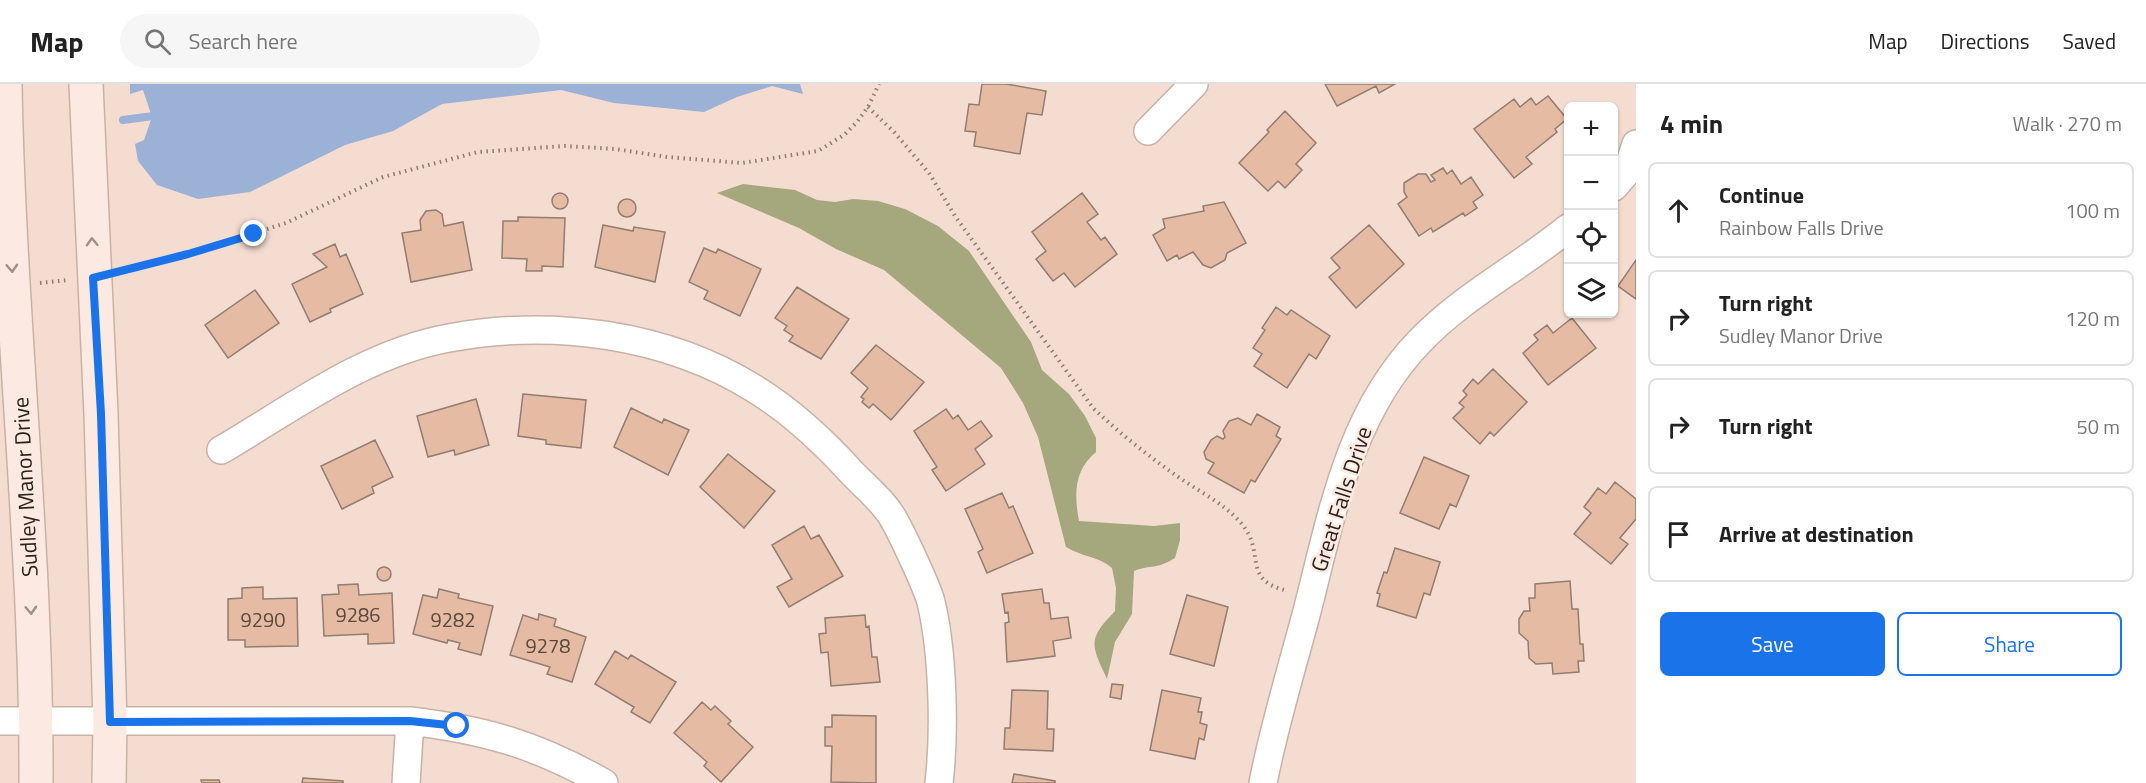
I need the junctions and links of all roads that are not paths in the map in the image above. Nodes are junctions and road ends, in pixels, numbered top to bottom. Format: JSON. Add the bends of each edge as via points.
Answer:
{"nodes":[{"id":1,"x":5,"y":84,"type":"edge"},
{"id":2,"x":86,"y":84,"type":"edge"},
{"id":3,"x":1194,"y":84,"type":"edge"},
{"id":4,"x":1148,"y":131,"type":"dead end"},
{"id":5,"x":1636,"y":144,"type":"edge"},
{"id":6,"x":1625,"y":179,"type":"edge"},
{"id":7,"x":1564,"y":232,"type":"edge"},
{"id":8,"x":221,"y":450,"type":"dead end"},
{"id":9,"x":0,"y":721,"type":"edge"},
{"id":10,"x":410,"y":721,"type":"junction"},
{"id":11,"x":36,"y":722,"type":"junction"},
{"id":12,"x":110,"y":722,"type":"junction"},
{"id":13,"x":36,"y":783,"type":"edge"},
{"id":14,"x":109,"y":783,"type":"edge"},
{"id":15,"x":406,"y":783,"type":"edge"},
{"id":16,"x":604,"y":783,"type":"edge"},
{"id":17,"x":939,"y":783,"type":"edge"},
{"id":18,"x":1263,"y":783,"type":"edge"}],
"edges":[{"from":1,"to":11,"type":"main road","name":"Sudley Manor Drive","one_way":true},
{"from":12,"to":2,"type":"main road","one_way":true},
{"from":3,"to":4,"type":"street"},
{"from":5,"to":6,"type":"street"},
{"from":7,"to":18,"type":"street","name":"Great Falls Drive","via":[[1456,308],[1419,341],[1391,377],[1357,434],[1332,511]]},
{"from":8,"to":17,"type":"street","via":[[326,386],[446,338],[553,329],[604,335],[668,350],[712,367],[756,389],[824,442],[890,513],[931,600],[942,688]]},
{"from":9,"to":11,"type":"street"},
{"from":10,"to":12,"type":"street"},
{"from":10,"to":15,"type":"street"},
{"from":10,"to":16,"type":"street","via":[[457,726],[507,739],[555,756]]},
{"from":11,"to":12,"type":"street"},
{"from":11,"to":13,"type":"main road","name":"Sudley Manor Drive"},
{"from":12,"to":14,"type":"main road"}]}
